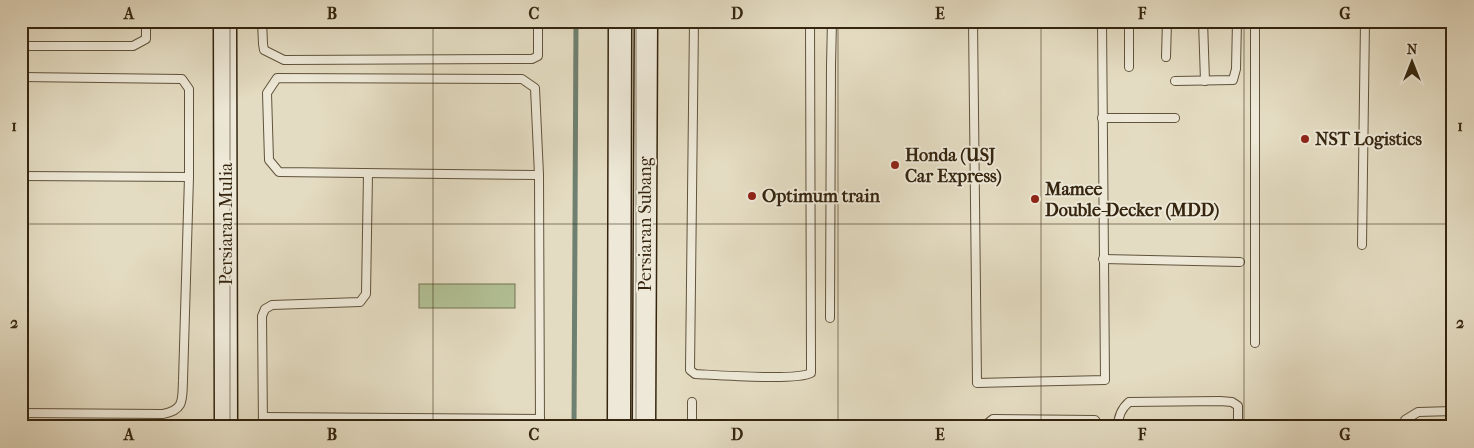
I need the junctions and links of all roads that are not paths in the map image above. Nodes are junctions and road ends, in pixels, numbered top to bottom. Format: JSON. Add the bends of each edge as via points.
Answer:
{"nodes":[{"id":1,"x":146,"y":21,"type":"edge"},
{"id":2,"x":225,"y":21,"type":"edge"},
{"id":3,"x":262,"y":21,"type":"edge"},
{"id":4,"x":538,"y":21,"type":"edge"},
{"id":5,"x":620,"y":21,"type":"edge"},
{"id":6,"x":646,"y":21,"type":"edge"},
{"id":7,"x":694,"y":21,"type":"edge"},
{"id":8,"x":810,"y":21,"type":"edge"},
{"id":9,"x":832,"y":21,"type":"edge"},
{"id":10,"x":973,"y":21,"type":"edge"},
{"id":11,"x":1102,"y":21,"type":"edge"},
{"id":12,"x":1129,"y":21,"type":"edge"},
{"id":13,"x":1166,"y":21,"type":"edge"},
{"id":14,"x":1203,"y":21,"type":"edge"},
{"id":15,"x":1237,"y":21,"type":"edge"},
{"id":16,"x":1255,"y":21,"type":"edge"},
{"id":17,"x":1365,"y":21,"type":"edge"},
{"id":18,"x":21,"y":46,"type":"edge"},
{"id":19,"x":1166,"y":57,"type":"dead end"},
{"id":20,"x":1129,"y":67,"type":"dead end"},
{"id":21,"x":21,"y":77,"type":"edge"},
{"id":22,"x":1175,"y":81,"type":"dead end"},
{"id":23,"x":1204,"y":81,"type":"junction"},
{"id":24,"x":1102,"y":118,"type":"junction"},
{"id":25,"x":1175,"y":118,"type":"dead end"},
{"id":26,"x":368,"y":174,"type":"junction"},
{"id":27,"x":539,"y":175,"type":"junction"},
{"id":28,"x":21,"y":176,"type":"edge"},
{"id":29,"x":189,"y":178,"type":"junction"},
{"id":30,"x":1362,"y":245,"type":"dead end"},
{"id":31,"x":1103,"y":259,"type":"junction"},
{"id":32,"x":1240,"y":262,"type":"dead end"},
{"id":33,"x":830,"y":318,"type":"dead end"},
{"id":34,"x":1255,"y":343,"type":"dead end"},
{"id":35,"x":692,"y":402,"type":"dead end"},
{"id":36,"x":1453,"y":411,"type":"edge"},
{"id":37,"x":21,"y":413,"type":"edge"},
{"id":38,"x":263,"y":417,"type":"junction"},
{"id":39,"x":540,"y":423,"type":"edge"},
{"id":40,"x":226,"y":427,"type":"edge"},
{"id":41,"x":263,"y":427,"type":"edge"},
{"id":42,"x":619,"y":427,"type":"edge"},
{"id":43,"x":644,"y":427,"type":"edge"},
{"id":44,"x":692,"y":427,"type":"edge"},
{"id":45,"x":983,"y":427,"type":"edge"},
{"id":46,"x":1099,"y":427,"type":"edge"},
{"id":47,"x":1118,"y":427,"type":"edge"},
{"id":48,"x":1238,"y":427,"type":"edge"},
{"id":49,"x":1405,"y":427,"type":"edge"}],
"edges":[{"from":1,"to":18,"type":"lane","via":[[146,39],[133,46]]},
{"from":2,"to":40,"type":"street","name":"Persiaran Mulia"},
{"from":3,"to":4,"type":"lane","via":[[264,50],[284,60],[304,60],[532,59],[538,56]]},
{"from":5,"to":42,"type":"street","name":"Persiaran Subang"},
{"from":6,"to":43,"type":"street","name":"Persiaran Subang"},
{"from":7,"to":8,"type":"lane","via":[[690,370],[695,374],[785,377],[806,376],[810,373],[811,363]]},
{"from":9,"to":33,"type":"lane"},
{"from":10,"to":31,"type":"lane","via":[[977,384],[1105,380]]},
{"from":11,"to":24,"type":"lane"},
{"from":12,"to":20,"type":"lane"},
{"from":13,"to":19,"type":"lane"},
{"from":14,"to":23,"type":"lane"},
{"from":15,"to":23,"type":"lane","via":[[1233,80]]},
{"from":16,"to":34,"type":"lane"},
{"from":17,"to":30,"type":"lane"},
{"from":21,"to":29,"type":"lane","via":[[182,79],[189,89]]},
{"from":22,"to":23,"type":"lane"},
{"from":24,"to":25,"type":"lane"},
{"from":24,"to":31,"type":"lane"},
{"from":26,"to":27,"type":"lane"},
{"from":26,"to":27,"type":"lane","via":[[279,172],[269,160],[267,93],[277,78],[522,79],[535,88]]},
{"from":26,"to":38,"type":"lane","via":[[366,294],[360,302],[272,305],[265,308],[262,316]]},
{"from":27,"to":39,"type":"lane"},
{"from":28,"to":29,"type":"lane"},
{"from":29,"to":37,"type":"lane","via":[[183,381],[179,408],[164,414]]},
{"from":31,"to":32,"type":"lane"},
{"from":35,"to":44,"type":"lane"},
{"from":36,"to":49,"type":"lane","via":[[1418,412],[1405,420]]},
{"from":38,"to":39,"type":"lane"},
{"from":38,"to":41,"type":"lane"},
{"from":45,"to":46,"type":"lane","via":[[992,420],[1095,420]]},
{"from":47,"to":48,"type":"lane","via":[[1122,408],[1129,402],[1232,402],[1238,406]]}]}
